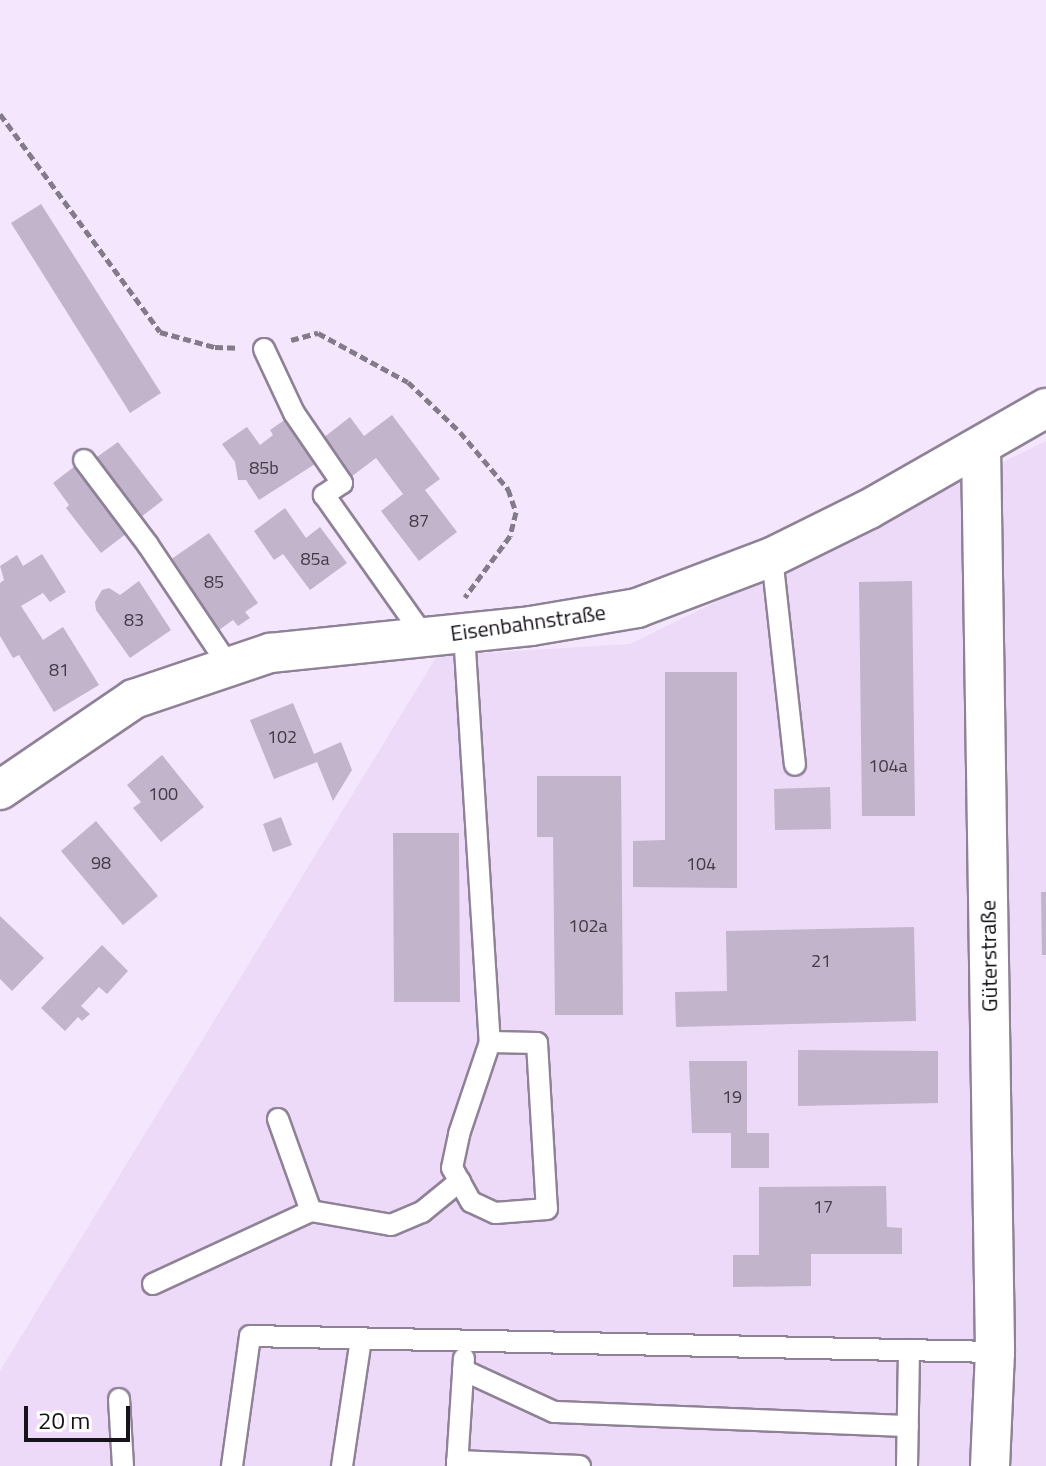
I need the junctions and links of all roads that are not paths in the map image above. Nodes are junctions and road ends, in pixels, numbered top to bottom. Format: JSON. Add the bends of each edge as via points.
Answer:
{"nodes":[{"id":1,"x":264,"y":349,"type":"road end"},
{"id":2,"x":1046,"y":408,"type":"edge"},
{"id":3,"x":981,"y":447,"type":"junction"},
{"id":4,"x":84,"y":460,"type":"dead end"},
{"id":5,"x":772,"y":557,"type":"junction"},
{"id":6,"x":446,"y":634,"type":"junction"},
{"id":7,"x":229,"y":666,"type":"junction"},
{"id":8,"x":795,"y":765,"type":"dead end"},
{"id":9,"x":0,"y":790,"type":"edge"},
{"id":10,"x":490,"y":1042,"type":"junction"},
{"id":11,"x":278,"y":1119,"type":"dead end"},
{"id":12,"x":460,"y":1181,"type":"junction"},
{"id":13,"x":311,"y":1211,"type":"junction"},
{"id":14,"x":153,"y":1284,"type":"dead end"},
{"id":15,"x":361,"y":1339,"type":"junction"},
{"id":16,"x":465,"y":1341,"type":"junction"},
{"id":17,"x":909,"y":1350,"type":"junction"},
{"id":18,"x":995,"y":1352,"type":"junction"},
{"id":19,"x":463,"y":1370,"type":"junction"},
{"id":20,"x":119,"y":1399,"type":"dead end"},
{"id":21,"x":908,"y":1426,"type":"junction"},
{"id":22,"x":457,"y":1463,"type":"edge"},
{"id":23,"x":123,"y":1466,"type":"edge"},
{"id":24,"x":232,"y":1466,"type":"edge"},
{"id":25,"x":342,"y":1466,"type":"edge"},
{"id":26,"x":580,"y":1466,"type":"edge"},
{"id":27,"x":907,"y":1466,"type":"edge"},
{"id":28,"x":990,"y":1466,"type":"edge"}],
"edges":[{"from":1,"to":6,"type":"lane","via":[[294,413],[342,483],[324,495]]},
{"from":2,"to":3,"type":"street","name":"Eisenbahnstraße"},
{"from":3,"to":5,"type":"street","name":"Eisenbahnstraße"},
{"from":3,"to":18,"type":"street","name":"Güterstraße"},
{"from":4,"to":7,"type":"lane"},
{"from":5,"to":6,"type":"street","name":"Eisenbahnstraße","via":[[637,608]]},
{"from":5,"to":8,"type":"lane"},
{"from":6,"to":7,"type":"street","name":"Eisenbahnstraße","via":[[270,653]]},
{"from":6,"to":10,"type":"lane"},
{"from":7,"to":9,"type":"street","name":"Eisenbahnstraße","via":[[134,699]]},
{"from":10,"to":12,"type":"lane","via":[[459,1134],[452,1168]]},
{"from":10,"to":12,"type":"lane","via":[[537,1043],[547,1209],[495,1213],[471,1202]]},
{"from":11,"to":13,"type":"lane"},
{"from":12,"to":13,"type":"lane","via":[[422,1212],[391,1225]]},
{"from":13,"to":14,"type":"lane"},
{"from":15,"to":16,"type":"lane"},
{"from":15,"to":24,"type":"lane","via":[[250,1336]]},
{"from":15,"to":25,"type":"lane"},
{"from":16,"to":17,"type":"lane"},
{"from":16,"to":19,"type":"lane"},
{"from":17,"to":18,"type":"lane"},
{"from":17,"to":21,"type":"lane"},
{"from":18,"to":28,"type":"street","name":"Güterstraße"},
{"from":19,"to":21,"type":"lane","via":[[554,1412]]},
{"from":19,"to":22,"type":"lane"},
{"from":20,"to":23,"type":"lane"},
{"from":21,"to":27,"type":"lane"},
{"from":22,"to":26,"type":"lane"}]}
